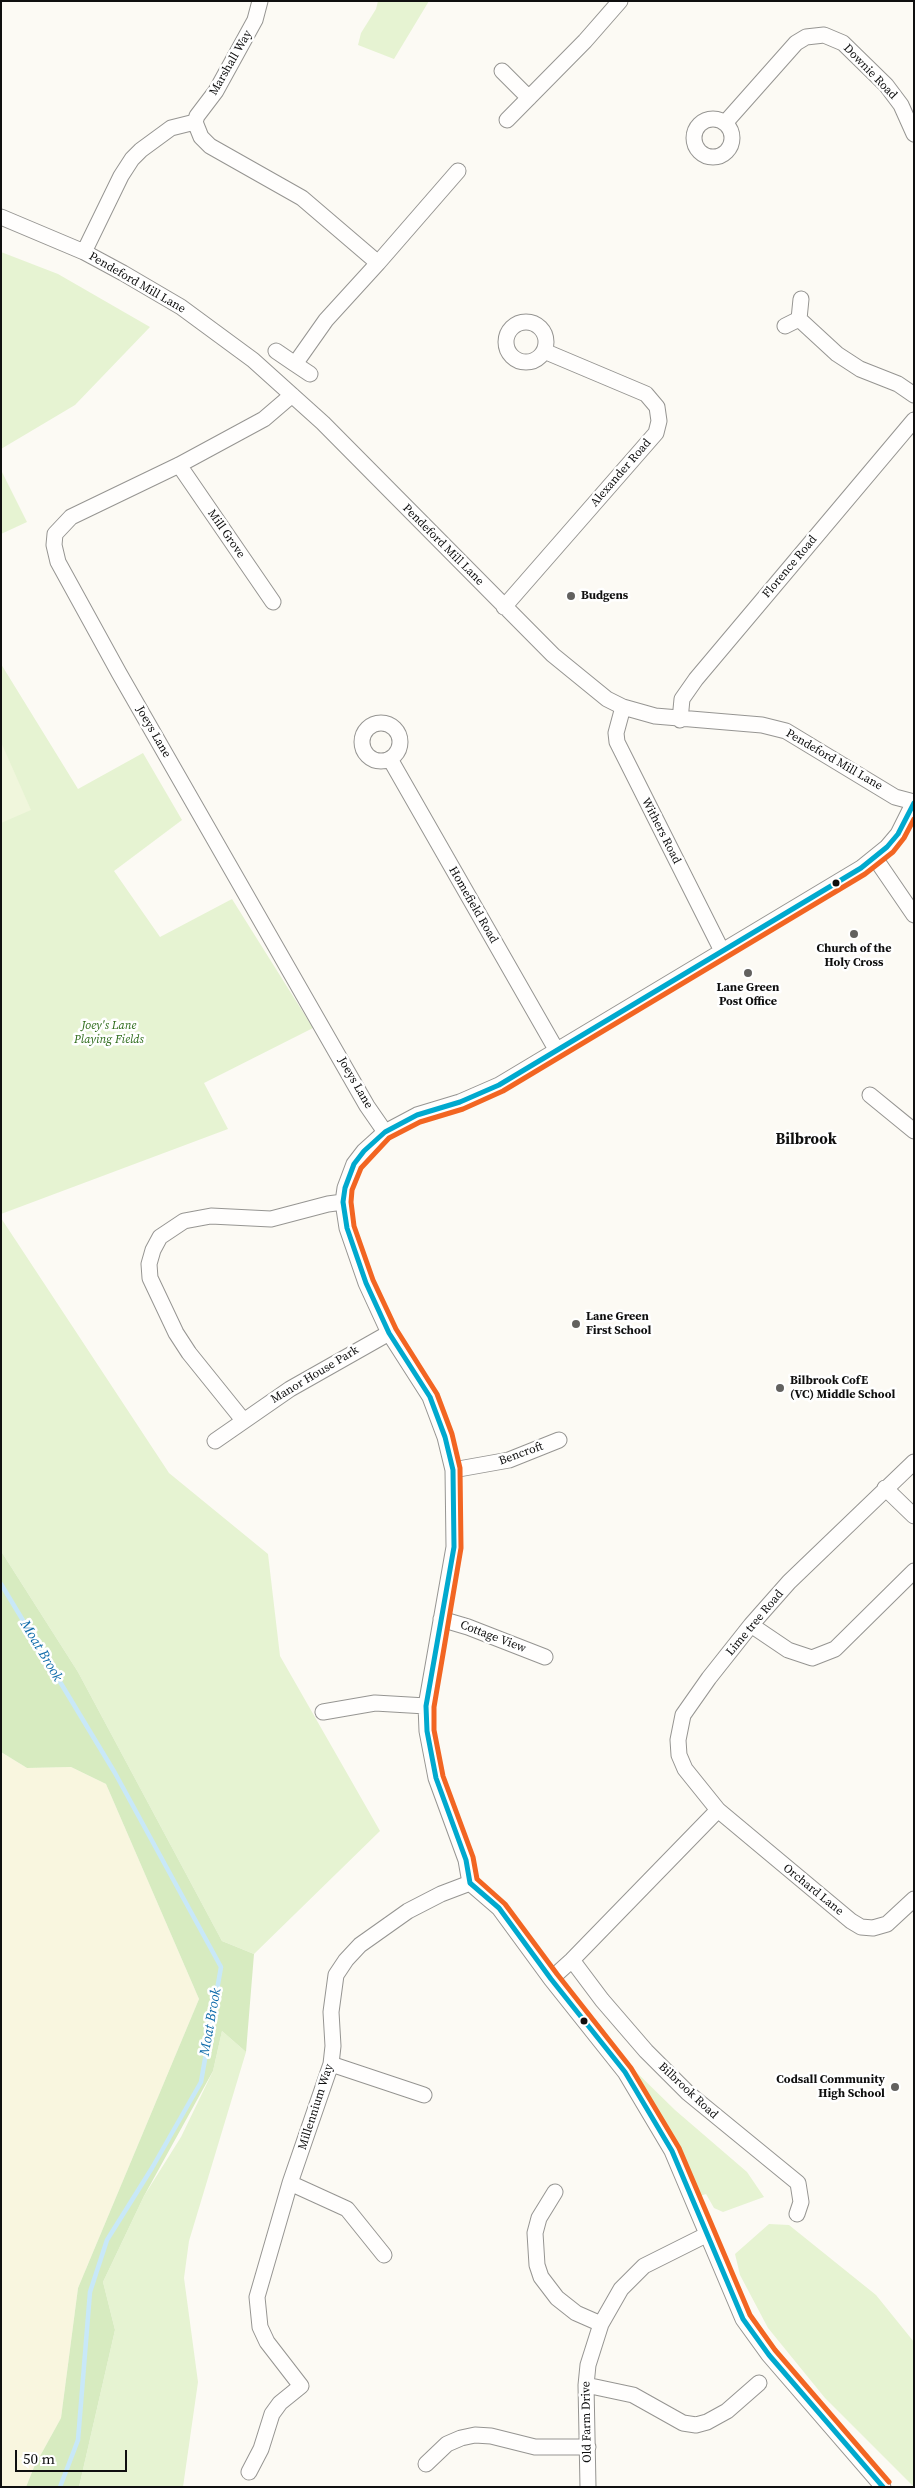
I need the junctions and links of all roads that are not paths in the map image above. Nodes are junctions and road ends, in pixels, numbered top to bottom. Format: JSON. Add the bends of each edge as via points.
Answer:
{"nodes":[{"id":1,"x":260,"y":1,"type":"edge"},
{"id":2,"x":620,"y":1,"type":"edge"},
{"id":3,"x":502,"y":70,"type":"dead end"},
{"id":4,"x":529,"y":98,"type":"junction"},
{"id":5,"x":507,"y":120,"type":"dead end"},
{"id":6,"x":195,"y":122,"type":"junction"},
{"id":7,"x":726,"y":123,"type":"dead end"},
{"id":8,"x":914,"y":134,"type":"edge"},
{"id":9,"x":458,"y":171,"type":"dead end"},
{"id":10,"x":1,"y":217,"type":"edge"},
{"id":11,"x":84,"y":252,"type":"junction"},
{"id":12,"x":378,"y":263,"type":"junction"},
{"id":13,"x":801,"y":299,"type":"dead end"},
{"id":14,"x":799,"y":319,"type":"junction"},
{"id":15,"x":785,"y":326,"type":"dead end"},
{"id":16,"x":276,"y":351,"type":"dead end"},
{"id":17,"x":544,"y":351,"type":"dead end"},
{"id":18,"x":295,"y":364,"type":"junction"},
{"id":19,"x":310,"y":374,"type":"dead end"},
{"id":20,"x":292,"y":394,"type":"junction"},
{"id":21,"x":914,"y":395,"type":"edge"},
{"id":22,"x":914,"y":420,"type":"edge"},
{"id":23,"x":179,"y":465,"type":"junction"},
{"id":24,"x":273,"y":602,"type":"dead end"},
{"id":25,"x":504,"y":607,"type":"junction"},
{"id":26,"x":623,"y":708,"type":"junction"},
{"id":27,"x":680,"y":720,"type":"junction"},
{"id":28,"x":390,"y":759,"type":"dead end"},
{"id":29,"x":914,"y":802,"type":"edge"},
{"id":30,"x":875,"y":858,"type":"junction"},
{"id":31,"x":914,"y":915,"type":"edge"},
{"id":32,"x":722,"y":951,"type":"junction"},
{"id":33,"x":557,"y":1051,"type":"junction"},
{"id":34,"x":870,"y":1095,"type":"dead end"},
{"id":35,"x":385,"y":1132,"type":"junction"},
{"id":36,"x":914,"y":1132,"type":"edge"},
{"id":37,"x":343,"y":1202,"type":"junction"},
{"id":38,"x":389,"y":1333,"type":"junction"},
{"id":39,"x":243,"y":1420,"type":"junction"},
{"id":40,"x":559,"y":1440,"type":"dead end"},
{"id":41,"x":215,"y":1441,"type":"dead end"},
{"id":42,"x":914,"y":1462,"type":"edge"},
{"id":43,"x":453,"y":1470,"type":"junction"},
{"id":44,"x":885,"y":1488,"type":"junction"},
{"id":45,"x":914,"y":1516,"type":"edge"},
{"id":46,"x":914,"y":1571,"type":"edge"},
{"id":47,"x":441,"y":1619,"type":"junction"},
{"id":48,"x":751,"y":1625,"type":"junction"},
{"id":49,"x":544,"y":1657,"type":"dead end"},
{"id":50,"x":426,"y":1706,"type":"junction"},
{"id":51,"x":323,"y":1712,"type":"dead end"},
{"id":52,"x":718,"y":1810,"type":"junction"},
{"id":53,"x":470,"y":1883,"type":"junction"},
{"id":54,"x":914,"y":1899,"type":"edge"},
{"id":55,"x":572,"y":1960,"type":"junction"},
{"id":56,"x":551,"y":1979,"type":"junction"},
{"id":57,"x":331,"y":2064,"type":"junction"},
{"id":58,"x":424,"y":2095,"type":"dead end"},
{"id":59,"x":290,"y":2183,"type":"junction"},
{"id":60,"x":555,"y":2192,"type":"dead end"},
{"id":61,"x":797,"y":2214,"type":"dead end"},
{"id":62,"x":708,"y":2234,"type":"junction"},
{"id":63,"x":384,"y":2255,"type":"dead end"},
{"id":64,"x":601,"y":2324,"type":"junction"},
{"id":65,"x":760,"y":2383,"type":"dead end"},
{"id":66,"x":586,"y":2385,"type":"junction"},
{"id":67,"x":588,"y":2447,"type":"junction"},
{"id":68,"x":426,"y":2464,"type":"dead end"},
{"id":69,"x":249,"y":2472,"type":"dead end"},
{"id":70,"x":588,"y":2487,"type":"edge"},
{"id":71,"x":883,"y":2487,"type":"edge"}],
"edges":[{"from":1,"to":6,"type":"street","name":"Marshall Way","via":[[255,20]]},
{"from":2,"to":4,"type":"street"},
{"from":3,"to":4,"type":"street"},
{"from":4,"to":5,"type":"street"},
{"from":6,"to":11,"type":"street","via":[[172,128],[132,159]]},
{"from":6,"to":12,"type":"street","via":[[200,137],[210,146],[302,198]]},
{"from":7,"to":8,"type":"street","name":"Downie Road","via":[[796,43],[806,37],[824,34],[843,43],[886,84],[901,105]]},
{"from":9,"to":12,"type":"street"},
{"from":10,"to":11,"type":"street","name":"Pendeford Mill Lane"},
{"from":11,"to":20,"type":"street","name":"Pendeford Mill Lane","via":[[197,318]]},
{"from":12,"to":18,"type":"street","via":[[326,320]]},
{"from":13,"to":14,"type":"street"},
{"from":14,"to":15,"type":"street"},
{"from":14,"to":21,"type":"street","via":[[837,354]]},
{"from":16,"to":18,"type":"street"},
{"from":17,"to":25,"type":"street","name":"Alexander Road","via":[[646,394],[657,407],[660,421],[656,433]]},
{"from":18,"to":19,"type":"street"},
{"from":20,"to":23,"type":"street","name":"Joeys Lane","via":[[264,419]]},
{"from":20,"to":25,"type":"street","name":"Pendeford Mill Lane"},
{"from":22,"to":27,"type":"street","name":"Florence Road","via":[[696,679],[682,699]]},
{"from":23,"to":24,"type":"street","name":"Mill Grove"},
{"from":23,"to":35,"type":"street","name":"Joeys Lane","via":[[71,518],[55,534],[58,562],[192,801]]},
{"from":25,"to":26,"type":"street","name":"Pendeford Mill Lane","via":[[586,684]]},
{"from":26,"to":27,"type":"street","name":"Pendeford Mill Lane"},
{"from":26,"to":32,"type":"street","name":"Withers Road","via":[[617,726],[617,742]]},
{"from":27,"to":29,"type":"street","name":"Pendeford Mill Lane","via":[[762,725],[786,731],[895,797]]},
{"from":28,"to":33,"type":"street","name":"Homefield Road"},
{"from":29,"to":30,"type":"street","via":[[898,834]]},
{"from":30,"to":31,"type":"street"},
{"from":30,"to":32,"type":"street"},
{"from":32,"to":33,"type":"street"},
{"from":33,"to":35,"type":"street","via":[[485,1092],[416,1116]]},
{"from":34,"to":36,"type":"street"},
{"from":35,"to":37,"type":"street","via":[[354,1164]]},
{"from":37,"to":38,"type":"street","via":[[356,1254]]},
{"from":37,"to":39,"type":"street","via":[[271,1219],[211,1216],[184,1221],[160,1237],[153,1250],[150,1278],[176,1333]]},
{"from":38,"to":39,"type":"street","name":"Manor House Park"},
{"from":38,"to":43,"type":"street","via":[[430,1397]]},
{"from":39,"to":41,"type":"street","name":"Manor House Park"},
{"from":40,"to":43,"type":"street","name":"Bencroft","via":[[509,1460]]},
{"from":42,"to":44,"type":"street","name":"Lime tree Road"},
{"from":43,"to":47,"type":"street","via":[[454,1547]]},
{"from":44,"to":45,"type":"street"},
{"from":44,"to":48,"type":"street","name":"Lime tree Road"},
{"from":46,"to":48,"type":"street","via":[[835,1648],[812,1658],[788,1650]]},
{"from":47,"to":49,"type":"street","name":"Cottage View"},
{"from":47,"to":50,"type":"street"},
{"from":48,"to":52,"type":"street","name":"Lime tree Road","via":[[709,1678],[679,1727],[679,1755],[685,1769]]},
{"from":50,"to":51,"type":"street","via":[[374,1703]]},
{"from":50,"to":53,"type":"street","via":[[436,1778],[466,1860]]},
{"from":52,"to":54,"type":"street","name":"Orchard Lane","via":[[861,1927],[887,1924]]},
{"from":52,"to":55,"type":"street"},
{"from":53,"to":56,"type":"street","via":[[499,1908]]},
{"from":53,"to":57,"type":"street","name":"Millennium Way","via":[[408,1911],[360,1945],[346,1960],[336,1975],[333,1990]]},
{"from":55,"to":56,"type":"street"},
{"from":55,"to":61,"type":"street","name":"Bilbrook Road","via":[[640,2044],[688,2093],[798,2183],[801,2202]]},
{"from":56,"to":62,"type":"street","via":[[612,2053],[643,2101],[672,2151]]},
{"from":57,"to":58,"type":"street"},
{"from":57,"to":59,"type":"street","name":"Millennium Way"},
{"from":59,"to":63,"type":"street","via":[[347,2209]]},
{"from":59,"to":69,"type":"street","name":"Millennium Way","via":[[261,2279],[257,2312],[267,2342],[301,2386],[272,2414],[262,2449]]},
{"from":60,"to":64,"type":"street","via":[[539,2218],[535,2233],[541,2277],[557,2298],[576,2313]]},
{"from":62,"to":64,"type":"street","name":"Old Farm Drive","via":[[644,2266],[621,2289]]},
{"from":62,"to":71,"type":"street","via":[[743,2319],[769,2355]]},
{"from":64,"to":66,"type":"street","name":"Old Farm Drive","via":[[588,2365]]},
{"from":65,"to":66,"type":"street","via":[[727,2412],[696,2424],[682,2423],[633,2394]]},
{"from":66,"to":67,"type":"street","name":"Old Farm Drive"},
{"from":67,"to":68,"type":"street","via":[[534,2447],[474,2435],[447,2444]]},
{"from":67,"to":70,"type":"street","name":"Old Farm Drive"}]}
